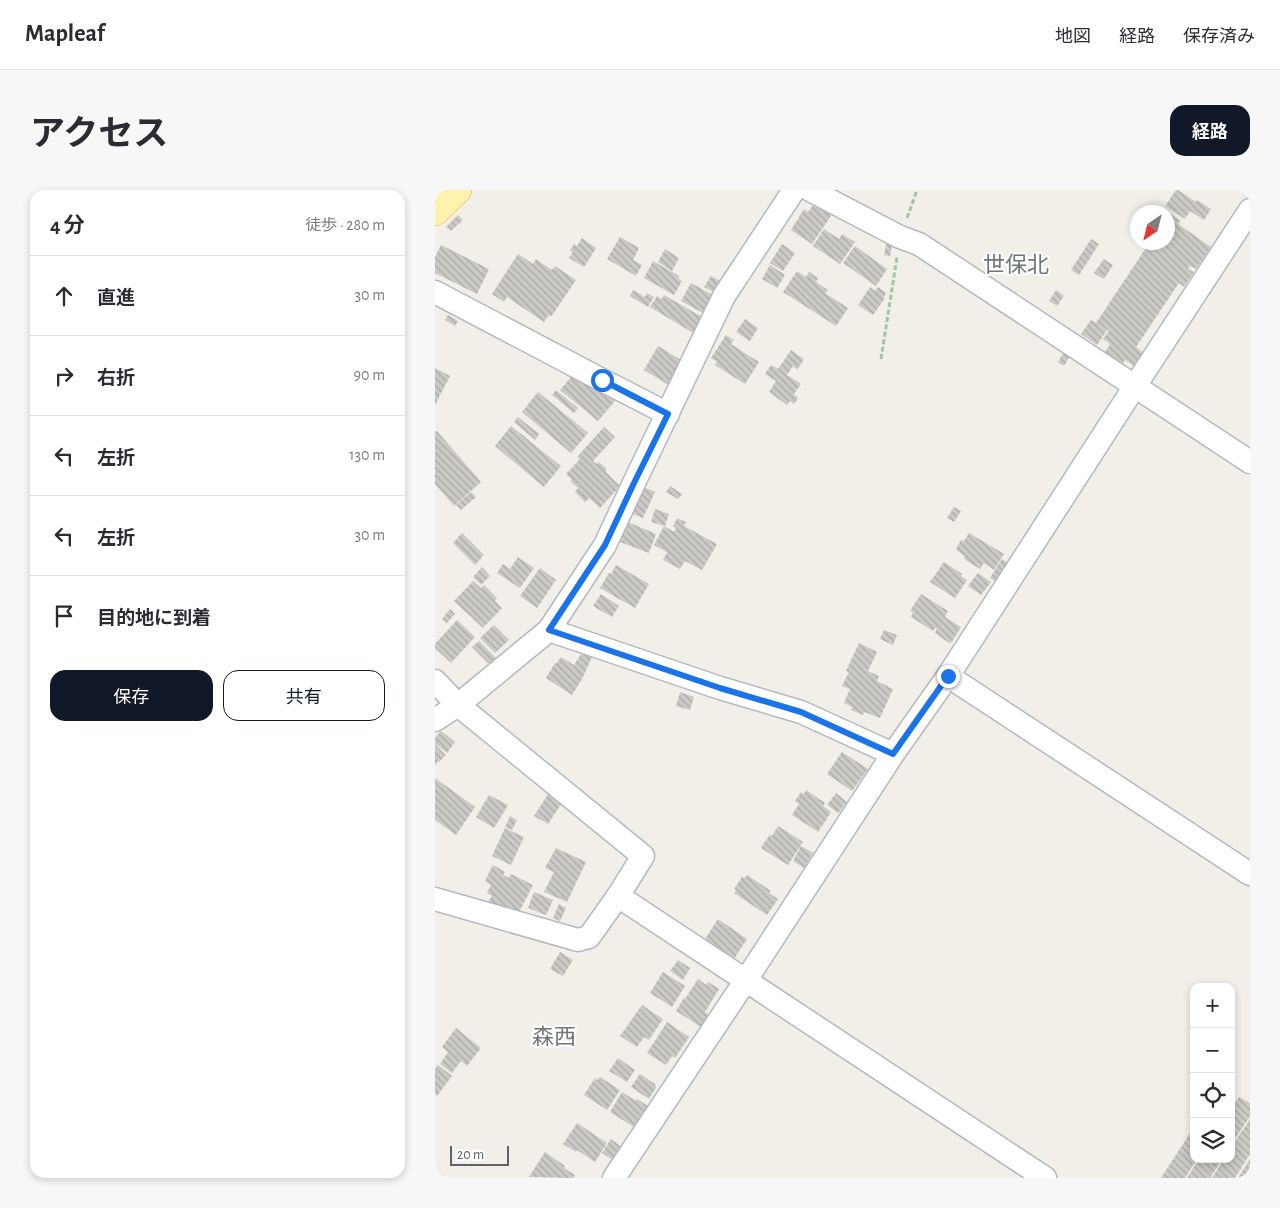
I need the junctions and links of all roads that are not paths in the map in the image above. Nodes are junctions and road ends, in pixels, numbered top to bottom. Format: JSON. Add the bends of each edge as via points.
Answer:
{"nodes":[{"id":1,"x":457,"y":190,"type":"edge"},
{"id":2,"x":794,"y":190,"type":"edge"},
{"id":3,"x":811,"y":190,"type":"edge"},
{"id":4,"x":1250,"y":210,"type":"edge"},
{"id":5,"x":435,"y":212,"type":"edge"},
{"id":6,"x":435,"y":292,"type":"edge"},
{"id":7,"x":1135,"y":386,"type":"junction"},
{"id":8,"x":668,"y":414,"type":"junction"},
{"id":9,"x":1250,"y":462,"type":"edge"},
{"id":10,"x":549,"y":630,"type":"junction"},
{"id":11,"x":948,"y":676,"type":"junction"},
{"id":12,"x":435,"y":681,"type":"edge"},
{"id":13,"x":458,"y":705,"type":"junction"},
{"id":14,"x":435,"y":720,"type":"edge"},
{"id":15,"x":893,"y":754,"type":"junction"},
{"id":16,"x":1250,"y":874,"type":"edge"},
{"id":17,"x":619,"y":896,"type":"junction"},
{"id":18,"x":435,"y":899,"type":"edge"},
{"id":19,"x":746,"y":980,"type":"junction"},
{"id":20,"x":614,"y":1178,"type":"edge"},
{"id":21,"x":1045,"y":1178,"type":"edge"}],
"edges":[{"from":1,"to":5,"type":"main road"},
{"from":2,"to":8,"type":"street","via":[[724,296]]},
{"from":3,"to":7,"type":"street","via":[[919,244]]},
{"from":4,"to":7,"type":"street"},
{"from":6,"to":8,"type":"street"},
{"from":7,"to":9,"type":"street"},
{"from":7,"to":11,"type":"street"},
{"from":8,"to":10,"type":"street","via":[[605,545]]},
{"from":10,"to":13,"type":"street"},
{"from":10,"to":15,"type":"street","via":[[801,712]]},
{"from":11,"to":15,"type":"street"},
{"from":11,"to":16,"type":"street"},
{"from":12,"to":13,"type":"street"},
{"from":13,"to":14,"type":"street"},
{"from":13,"to":17,"type":"street","via":[[643,856]]},
{"from":15,"to":19,"type":"street"},
{"from":17,"to":18,"type":"street","via":[[589,937],[578,940]]},
{"from":17,"to":19,"type":"street"},
{"from":19,"to":20,"type":"street"},
{"from":19,"to":21,"type":"street"}]}
